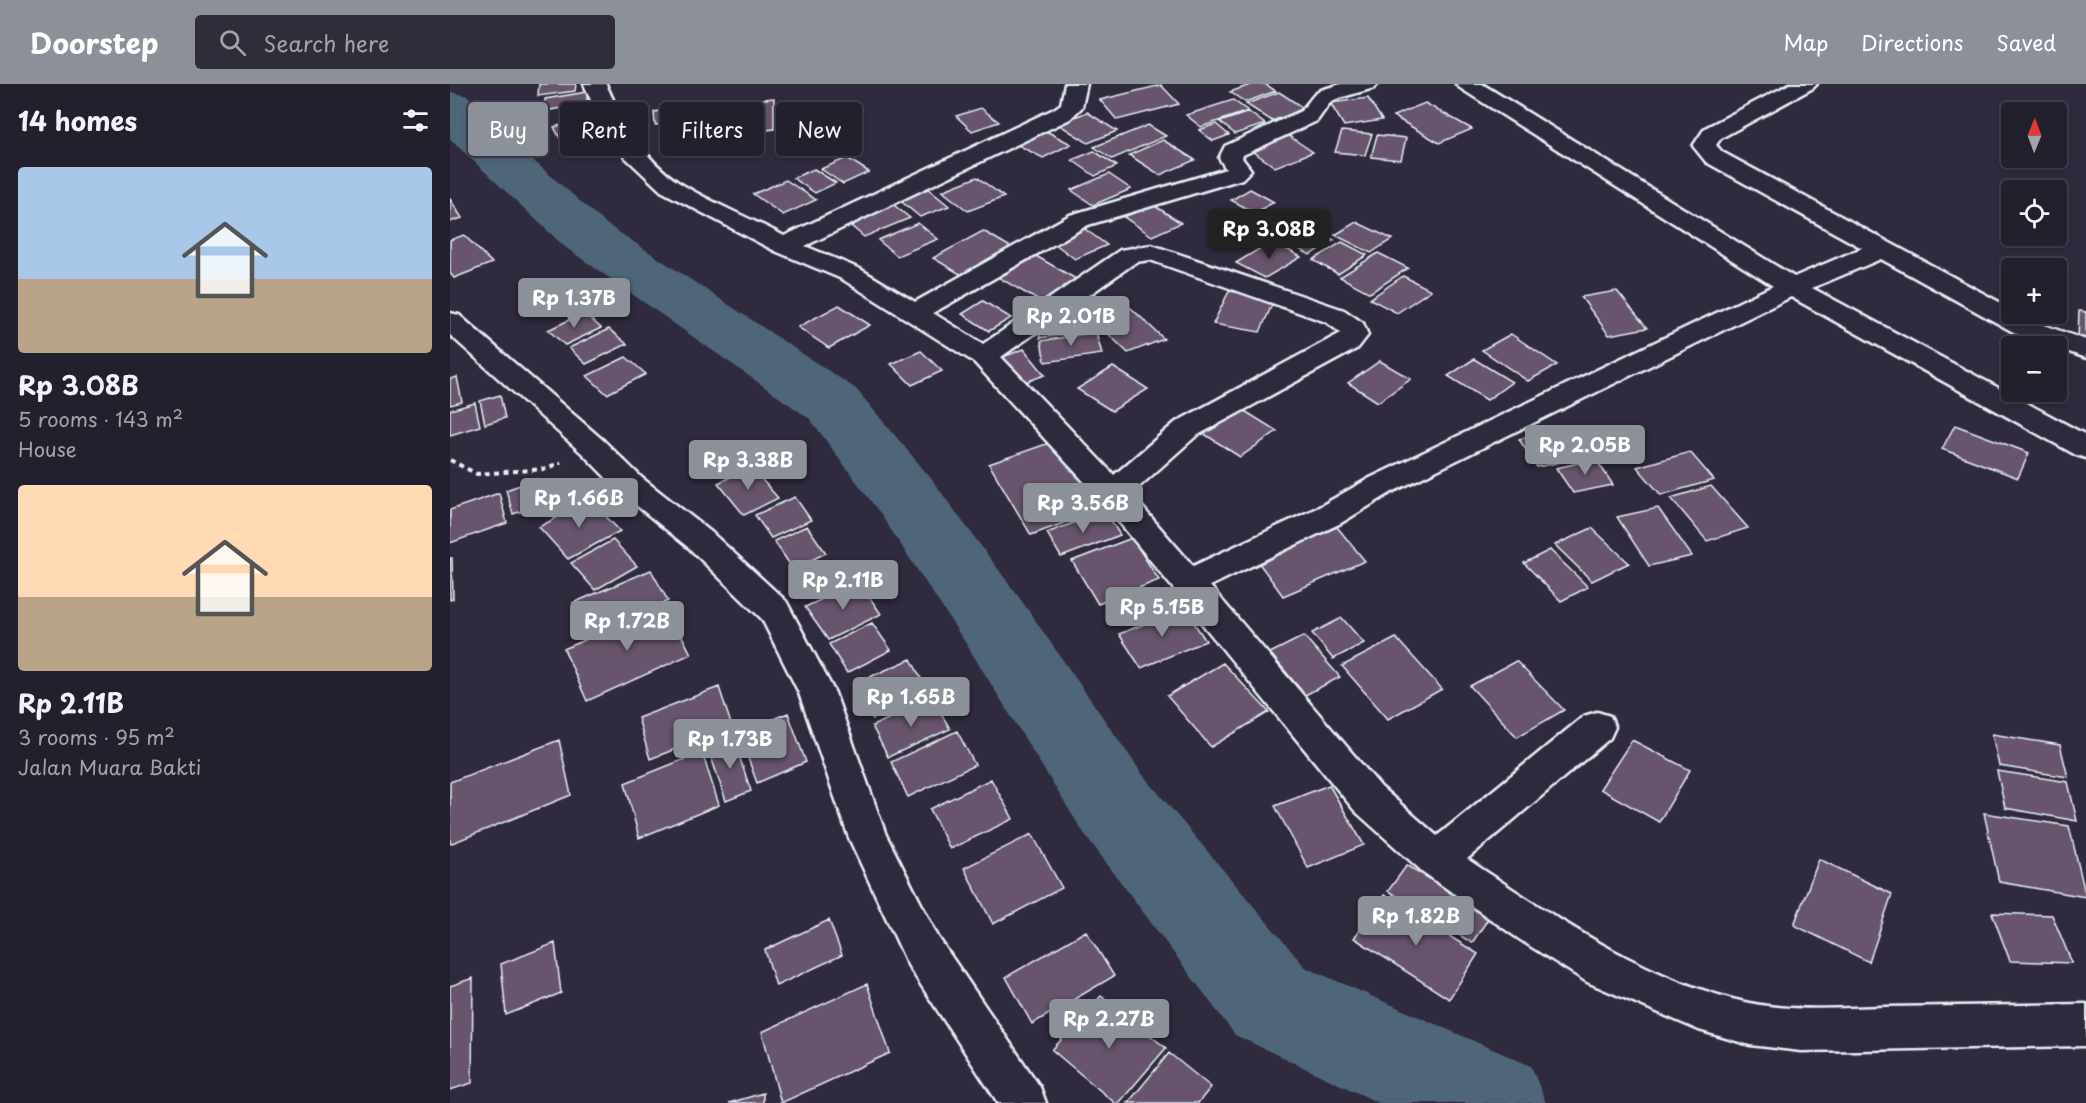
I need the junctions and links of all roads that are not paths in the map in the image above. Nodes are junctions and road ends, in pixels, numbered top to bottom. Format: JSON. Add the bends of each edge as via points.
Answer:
{"nodes":[{"id":1,"x":595,"y":84,"type":"edge"},
{"id":2,"x":1076,"y":84,"type":"edge"},
{"id":3,"x":1367,"y":84,"type":"edge"},
{"id":4,"x":1467,"y":84,"type":"edge"},
{"id":5,"x":1806,"y":84,"type":"edge"},
{"id":6,"x":784,"y":246,"type":"junction"},
{"id":7,"x":1882,"y":249,"type":"junction"},
{"id":8,"x":1792,"y":287,"type":"junction"},
{"id":9,"x":916,"y":312,"type":"junction"},
{"id":10,"x":450,"y":321,"type":"edge"},
{"id":11,"x":2086,"y":349,"type":"edge"},
{"id":12,"x":984,"y":356,"type":"junction"},
{"id":13,"x":2086,"y":448,"type":"edge"},
{"id":14,"x":1113,"y":493,"type":"junction"},
{"id":15,"x":1187,"y":583,"type":"junction"},
{"id":16,"x":1597,"y":727,"type":"dead end"},
{"id":17,"x":1437,"y":860,"type":"junction"},
{"id":18,"x":2086,"y":1025,"type":"edge"},
{"id":19,"x":1024,"y":1103,"type":"edge"}],
"edges":[{"from":1,"to":6,"type":"street","via":[[610,119],[633,152],[669,186]]},
{"from":2,"to":6,"type":"street","via":[[1071,106],[1062,114]]},
{"from":3,"to":9,"type":"street","via":[[1325,96],[1315,112],[1233,151],[1230,158],[1239,170],[1234,174],[1079,220]]},
{"from":4,"to":8,"type":"street"},
{"from":5,"to":7,"type":"street","via":[[1713,133],[1704,146],[1714,157]]},
{"from":6,"to":9,"type":"street","via":[[851,274]]},
{"from":7,"to":8,"type":"street"},
{"from":7,"to":11,"type":"street","via":[[2026,328]]},
{"from":8,"to":13,"type":"street"},
{"from":8,"to":15,"type":"street","via":[[1381,484],[1330,515]]},
{"from":9,"to":12,"type":"street"},
{"from":10,"to":19,"type":"street","via":[[774,610],[817,693],[868,838],[923,951]]},
{"from":12,"to":14,"type":"street"},
{"from":12,"to":14,"type":"street","via":[[1129,255],[1145,252],[1335,316],[1354,329],[1355,335],[1348,342],[1186,429]]},
{"from":14,"to":15,"type":"street"},
{"from":15,"to":17,"type":"street","via":[[1368,799]]},
{"from":16,"to":17,"type":"street"},
{"from":17,"to":18,"type":"street","via":[[1602,968],[1700,1009],[1750,1024],[1801,1030]]}]}
